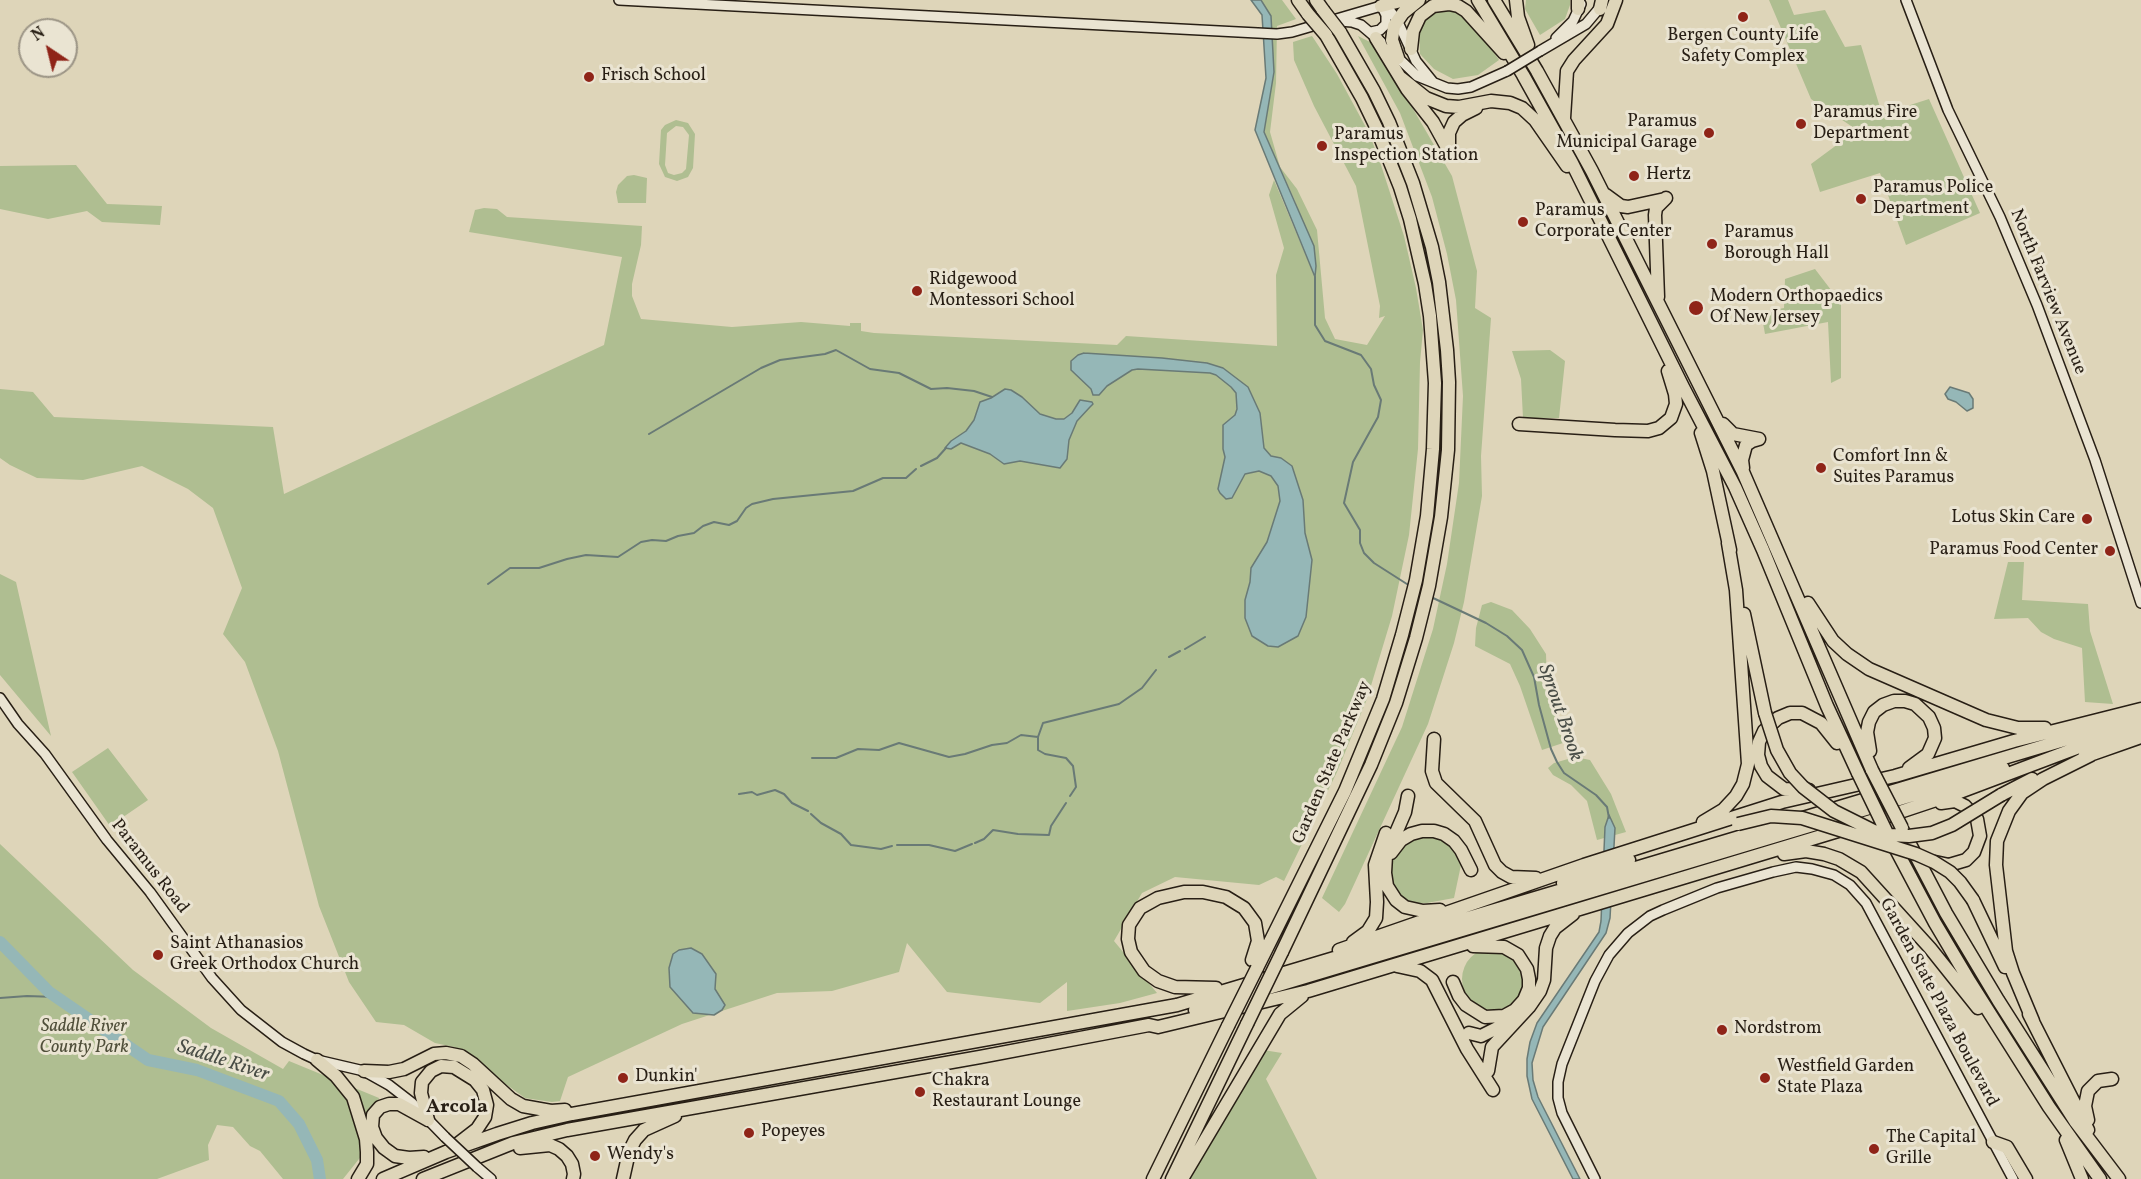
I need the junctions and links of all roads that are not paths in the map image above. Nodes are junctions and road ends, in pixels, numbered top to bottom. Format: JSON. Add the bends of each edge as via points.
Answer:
{"nodes":[{"id":1,"x":619,"y":0,"type":"edge"},
{"id":2,"x":1298,"y":0,"type":"edge"},
{"id":3,"x":1405,"y":0,"type":"edge"},
{"id":4,"x":1419,"y":0,"type":"edge"},
{"id":5,"x":1478,"y":0,"type":"edge"},
{"id":6,"x":1494,"y":0,"type":"edge"},
{"id":7,"x":1516,"y":0,"type":"edge"},
{"id":8,"x":1616,"y":0,"type":"edge"},
{"id":9,"x":1906,"y":0,"type":"edge"},
{"id":10,"x":1580,"y":3,"type":"edge"},
{"id":11,"x":1602,"y":3,"type":"edge"},
{"id":12,"x":1320,"y":5,"type":"edge"},
{"id":13,"x":1381,"y":6,"type":"junction"},
{"id":14,"x":1397,"y":20,"type":"junction"},
{"id":15,"x":1337,"y":26,"type":"junction"},
{"id":16,"x":1374,"y":35,"type":"junction"},
{"id":17,"x":1411,"y":49,"type":"junction"},
{"id":18,"x":1540,"y":51,"type":"junction"},
{"id":19,"x":1398,"y":58,"type":"junction"},
{"id":20,"x":1537,"y":71,"type":"junction"},
{"id":21,"x":1523,"y":75,"type":"junction"},
{"id":22,"x":1401,"y":78,"type":"junction"},
{"id":23,"x":1435,"y":84,"type":"junction"},
{"id":24,"x":1497,"y":101,"type":"junction"},
{"id":25,"x":1564,"y":119,"type":"junction"},
{"id":26,"x":1602,"y":191,"type":"junction"},
{"id":27,"x":1587,"y":194,"type":"junction"},
{"id":28,"x":1628,"y":207,"type":"junction"},
{"id":29,"x":1655,"y":234,"type":"junction"},
{"id":30,"x":1658,"y":303,"type":"junction"},
{"id":31,"x":1658,"y":338,"type":"junction"},
{"id":32,"x":1683,"y":387,"type":"junction"},
{"id":33,"x":1715,"y":414,"type":"junction"},
{"id":34,"x":1519,"y":424,"type":"dead end"},
{"id":35,"x":1743,"y":472,"type":"junction"},
{"id":36,"x":1728,"y":543,"type":"junction"},
{"id":37,"x":1778,"y":550,"type":"junction"},
{"id":38,"x":2141,"y":603,"type":"edge"},
{"id":39,"x":0,"y":698,"type":"edge"},
{"id":40,"x":2141,"y":709,"type":"edge"},
{"id":41,"x":2141,"y":717,"type":"edge"},
{"id":42,"x":2079,"y":725,"type":"junction"},
{"id":43,"x":2141,"y":728,"type":"edge"},
{"id":44,"x":2141,"y":737,"type":"edge"},
{"id":45,"x":1434,"y":739,"type":"dead end"},
{"id":46,"x":2091,"y":749,"type":"junction"},
{"id":47,"x":1872,"y":770,"type":"junction"},
{"id":48,"x":1858,"y":773,"type":"junction"},
{"id":49,"x":1894,"y":776,"type":"junction"},
{"id":50,"x":1828,"y":791,"type":"junction"},
{"id":51,"x":1891,"y":815,"type":"junction"},
{"id":52,"x":1649,"y":845,"type":"junction"},
{"id":53,"x":1911,"y":846,"type":"junction"},
{"id":54,"x":1732,"y":863,"type":"junction"},
{"id":55,"x":1633,"y":864,"type":"junction"},
{"id":56,"x":1385,"y":868,"type":"junction"},
{"id":57,"x":1471,"y":870,"type":"dead end"},
{"id":58,"x":1542,"y":879,"type":"junction"},
{"id":59,"x":1584,"y":889,"type":"junction"},
{"id":60,"x":1477,"y":903,"type":"junction"},
{"id":61,"x":1343,"y":948,"type":"junction"},
{"id":62,"x":1448,"y":949,"type":"junction"},
{"id":63,"x":1255,"y":964,"type":"junction"},
{"id":64,"x":1393,"y":966,"type":"junction"},
{"id":65,"x":1453,"y":981,"type":"dead end"},
{"id":66,"x":1216,"y":988,"type":"junction"},
{"id":67,"x":1308,"y":991,"type":"junction"},
{"id":68,"x":1150,"y":1010,"type":"junction"},
{"id":69,"x":1520,"y":1017,"type":"junction"},
{"id":70,"x":2033,"y":1021,"type":"junction"},
{"id":71,"x":1149,"y":1025,"type":"junction"},
{"id":72,"x":1469,"y":1033,"type":"dead end"},
{"id":73,"x":2019,"y":1059,"type":"junction"},
{"id":74,"x":317,"y":1060,"type":"junction"},
{"id":75,"x":364,"y":1071,"type":"junction"},
{"id":76,"x":1488,"y":1071,"type":"dead end"},
{"id":77,"x":2112,"y":1079,"type":"dead end"},
{"id":78,"x":1493,"y":1090,"type":"dead end"},
{"id":79,"x":708,"y":1105,"type":"junction"},
{"id":80,"x":611,"y":1106,"type":"junction"},
{"id":81,"x":2056,"y":1114,"type":"junction"},
{"id":82,"x":428,"y":1120,"type":"junction"},
{"id":83,"x":1993,"y":1143,"type":"junction"},
{"id":84,"x":2097,"y":1150,"type":"junction"},
{"id":85,"x":486,"y":1153,"type":"junction"},
{"id":86,"x":441,"y":1154,"type":"junction"},
{"id":87,"x":358,"y":1179,"type":"edge"},
{"id":88,"x":383,"y":1179,"type":"edge"},
{"id":89,"x":423,"y":1179,"type":"edge"},
{"id":90,"x":490,"y":1179,"type":"edge"},
{"id":91,"x":573,"y":1179,"type":"edge"},
{"id":92,"x":623,"y":1179,"type":"edge"},
{"id":93,"x":1153,"y":1179,"type":"edge"},
{"id":94,"x":1172,"y":1179,"type":"edge"},
{"id":95,"x":1182,"y":1179,"type":"edge"},
{"id":96,"x":1595,"y":1179,"type":"edge"},
{"id":97,"x":2013,"y":1179,"type":"edge"},
{"id":98,"x":2026,"y":1179,"type":"edge"},
{"id":99,"x":2082,"y":1179,"type":"edge"},
{"id":100,"x":2100,"y":1179,"type":"edge"},
{"id":101,"x":2119,"y":1179,"type":"edge"}],
"edges":[{"from":1,"to":15,"type":"main road","via":[[1283,34]]},
{"from":2,"to":63,"type":"highway","name":"Garden State Parkway","bridge":true,"via":[[1326,35],[1362,98],[1410,219],[1425,284],[1435,417],[1431,484],[1416,580],[1393,666],[1345,791]]},
{"from":3,"to":13,"type":"highway"},
{"from":4,"to":14,"type":"highway"},
{"from":5,"to":21,"type":"highway"},
{"from":6,"to":20,"type":"highway"},
{"from":7,"to":20,"type":"highway"},
{"from":8,"to":25,"type":"highway","via":[[1603,30],[1567,71]]},
{"from":9,"to":38,"type":"main road","name":"North Farview Avenue","via":[[1948,110],[2037,305],[2095,460]]},
{"from":10,"to":18,"type":"main road","via":[[1566,28]]},
{"from":11,"to":18,"type":"main road","via":[[1581,28]]},
{"from":12,"to":15,"type":"highway","name":"Garden State Parkway","bridge":true},
{"from":13,"to":14,"type":"main road"},
{"from":13,"to":15,"type":"main road"},
{"from":13,"to":16,"type":"main road","via":[[1386,24]]},
{"from":14,"to":17,"type":"main road"},
{"from":14,"to":19,"type":"highway","via":[[1392,36]]},
{"from":15,"to":16,"type":"main road","via":[[1357,23]]},
{"from":15,"to":94,"type":"highway","name":"Garden State Parkway","bridge":true,"via":[[1374,91],[1424,215],[1439,282],[1447,350],[1445,485],[1429,586],[1407,670],[1384,734],[1358,796]]},
{"from":16,"to":19,"type":"main road"},
{"from":16,"to":22,"type":"highway"},
{"from":17,"to":21,"type":"highway","via":[[1420,16],[1433,6],[1453,4],[1470,14]]},
{"from":17,"to":23,"type":"main road","via":[[1419,67]]},
{"from":18,"to":23,"type":"main road","bridge":true,"via":[[1507,71],[1464,89]]},
{"from":19,"to":23,"type":"main road","via":[[1417,76]]},
{"from":20,"to":25,"type":"highway"},
{"from":21,"to":27,"type":"highway"},
{"from":22,"to":24,"type":"highway","via":[[1426,99],[1446,106]]},
{"from":22,"to":24,"type":"highway","via":[[1449,151],[1449,133],[1458,118]]},
{"from":24,"to":27,"type":"highway","via":[[1516,105],[1531,115]]},
{"from":25,"to":26,"type":"highway"},
{"from":26,"to":28,"type":"highway"},
{"from":26,"to":30,"type":"highway"},
{"from":27,"to":31,"type":"highway"},
{"from":28,"to":29,"type":"highway","via":[[1648,217]]},
{"from":28,"to":29,"type":"highway","via":[[1666,198],[1656,208]]},
{"from":29,"to":30,"type":"highway"},
{"from":30,"to":33,"type":"highway"},
{"from":31,"to":32,"type":"highway"},
{"from":31,"to":34,"type":"highway","via":[[1676,399],[1671,418],[1664,426],[1643,431]]},
{"from":32,"to":36,"type":"highway","via":[[1708,455]]},
{"from":32,"to":48,"type":"highway","via":[[1749,518]]},
{"from":33,"to":35,"type":"highway"},
{"from":33,"to":35,"type":"highway","via":[[1733,434],[1759,439],[1743,452]]},
{"from":35,"to":37,"type":"highway"},
{"from":36,"to":46,"type":"highway","bridge":true,"via":[[1765,713],[1777,750],[1803,787],[1834,811],[1890,835],[1939,831]]},
{"from":36,"to":52,"type":"highway","via":[[1737,601],[1748,752],[1745,776],[1736,796],[1718,814]]},
{"from":37,"to":42,"type":"highway","via":[[1828,634],[1869,669],[1997,724],[2037,729]]},
{"from":37,"to":47,"type":"highway"},
{"from":39,"to":74,"type":"main road","name":"Paramus Road","via":[[212,978],[265,1030]]},
{"from":40,"to":42,"type":"highway"},
{"from":41,"to":55,"type":"highway"},
{"from":42,"to":49,"type":"highway"},
{"from":43,"to":46,"type":"highway"},
{"from":44,"to":46,"type":"highway"},
{"from":45,"to":58,"type":"highway","via":[[1432,771],[1436,783],[1476,821],[1495,865],[1511,877]]},
{"from":46,"to":51,"type":"highway"},
{"from":46,"to":55,"type":"highway","via":[[2053,753]]},
{"from":46,"to":70,"type":"highway","via":[[2022,793],[2009,811],[1997,841],[2006,951]]},
{"from":47,"to":49,"type":"highway","via":[[1866,732],[1871,717],[1888,703],[1911,702],[1929,717],[1934,742],[1922,760]]},
{"from":47,"to":53,"type":"highway","bridge":true},
{"from":48,"to":50,"type":"highway","via":[[1827,729],[1816,720],[1796,713],[1773,721],[1761,736],[1758,749],[1767,776],[1789,790]]},
{"from":48,"to":73,"type":"highway","bridge":true,"via":[[1935,923]]},
{"from":49,"to":50,"type":"highway"},
{"from":50,"to":52,"type":"highway"},
{"from":51,"to":53,"type":"highway","via":[[1955,801],[1969,809],[1979,825],[1974,852],[1955,865],[1934,862]]},
{"from":51,"to":54,"type":"highway"},
{"from":52,"to":55,"type":"highway"},
{"from":53,"to":84,"type":"highway","via":[[1986,980]]},
{"from":54,"to":59,"type":"highway","via":[[1630,895]]},
{"from":54,"to":73,"type":"highway","via":[[1806,851],[1854,867],[1930,948]]},
{"from":55,"to":59,"type":"highway"},
{"from":55,"to":59,"type":"highway"},
{"from":55,"to":70,"type":"highway","bridge":true,"via":[[1738,824],[1772,816],[1802,818],[1916,854],[1950,872],[1973,900]]},
{"from":56,"to":57,"type":"highway","via":[[1401,840],[1428,831],[1439,832],[1454,841]]},
{"from":56,"to":60,"type":"highway","via":[[1387,886],[1393,896],[1411,909],[1428,912]]},
{"from":56,"to":61,"type":"highway","via":[[1408,796],[1399,807],[1376,860],[1376,918],[1368,931]]},
{"from":58,"to":59,"type":"highway"},
{"from":58,"to":60,"type":"highway"},
{"from":59,"to":62,"type":"highway"},
{"from":59,"to":68,"type":"highway","via":[[1544,890],[1530,900],[1235,989]]},
{"from":59,"to":69,"type":"highway","via":[[1550,936],[1540,991]]},
{"from":59,"to":71,"type":"highway"},
{"from":60,"to":61,"type":"highway"},
{"from":61,"to":66,"type":"highway"},
{"from":62,"to":64,"type":"highway"},
{"from":62,"to":65,"type":"highway","via":[[1504,946],[1521,958],[1529,978],[1520,1005],[1496,1018],[1473,1011],[1462,1000]]},
{"from":63,"to":66,"type":"highway","via":[[1255,923],[1244,908],[1226,897],[1184,892],[1158,897],[1140,908],[1129,925],[1128,939],[1144,971],[1166,985]]},
{"from":63,"to":93,"type":"highway","bridge":true,"via":[[1251,981]]},
{"from":64,"to":67,"type":"highway"},
{"from":64,"to":78,"type":"highway","via":[[1420,971],[1431,980]]},
{"from":66,"to":68,"type":"highway"},
{"from":67,"to":71,"type":"highway","via":[[1158,1027]]},
{"from":67,"to":95,"type":"highway","via":[[1280,1014]]},
{"from":68,"to":80,"type":"highway"},
{"from":69,"to":72,"type":"highway","via":[[1481,1036]]},
{"from":69,"to":76,"type":"highway","via":[[1492,1047]]},
{"from":70,"to":84,"type":"highway"},
{"from":71,"to":79,"type":"highway"},
{"from":73,"to":81,"type":"highway"},
{"from":74,"to":75,"type":"main road","name":"Paramus Road"},
{"from":74,"to":87,"type":"highway","via":[[353,1097],[367,1152],[367,1164]]},
{"from":75,"to":80,"type":"highway","via":[[404,1069],[434,1054],[446,1053],[473,1064],[523,1106],[551,1111]]},
{"from":75,"to":82,"type":"main road","name":"Paramus Road","via":[[400,1092]]},
{"from":77,"to":84,"type":"highway","via":[[2094,1084],[2086,1096],[2086,1112]]},
{"from":79,"to":85,"type":"highway","via":[[541,1135]]},
{"from":79,"to":92,"type":"highway","via":[[644,1130],[629,1152]]},
{"from":80,"to":86,"type":"highway","via":[[532,1123]]},
{"from":81,"to":99,"type":"highway"},
{"from":81,"to":100,"type":"highway"},
{"from":82,"to":86,"type":"highway","via":[[399,1104],[388,1104],[373,1115],[372,1127],[376,1138],[395,1156]]},
{"from":82,"to":86,"type":"highway","via":[[421,1093],[422,1082],[430,1071],[441,1066],[454,1067],[483,1090],[485,1118],[477,1129]]},
{"from":82,"to":90,"type":"main road","name":"Paramus Road","bridge":true},
{"from":83,"to":96,"type":"main road","name":"Garden State Plaza Boulevard","via":[[1861,896],[1834,875],[1796,867],[1717,888],[1650,916],[1609,955],[1558,1082],[1563,1116]]},
{"from":83,"to":97,"type":"main road","name":"Garden State Plaza Boulevard"},
{"from":83,"to":98,"type":"highway","via":[[2007,1147]]},
{"from":84,"to":101,"type":"highway"},
{"from":85,"to":89,"type":"highway"},
{"from":85,"to":91,"type":"highway","via":[[550,1145],[567,1156]]},
{"from":86,"to":88,"type":"highway"}]}
